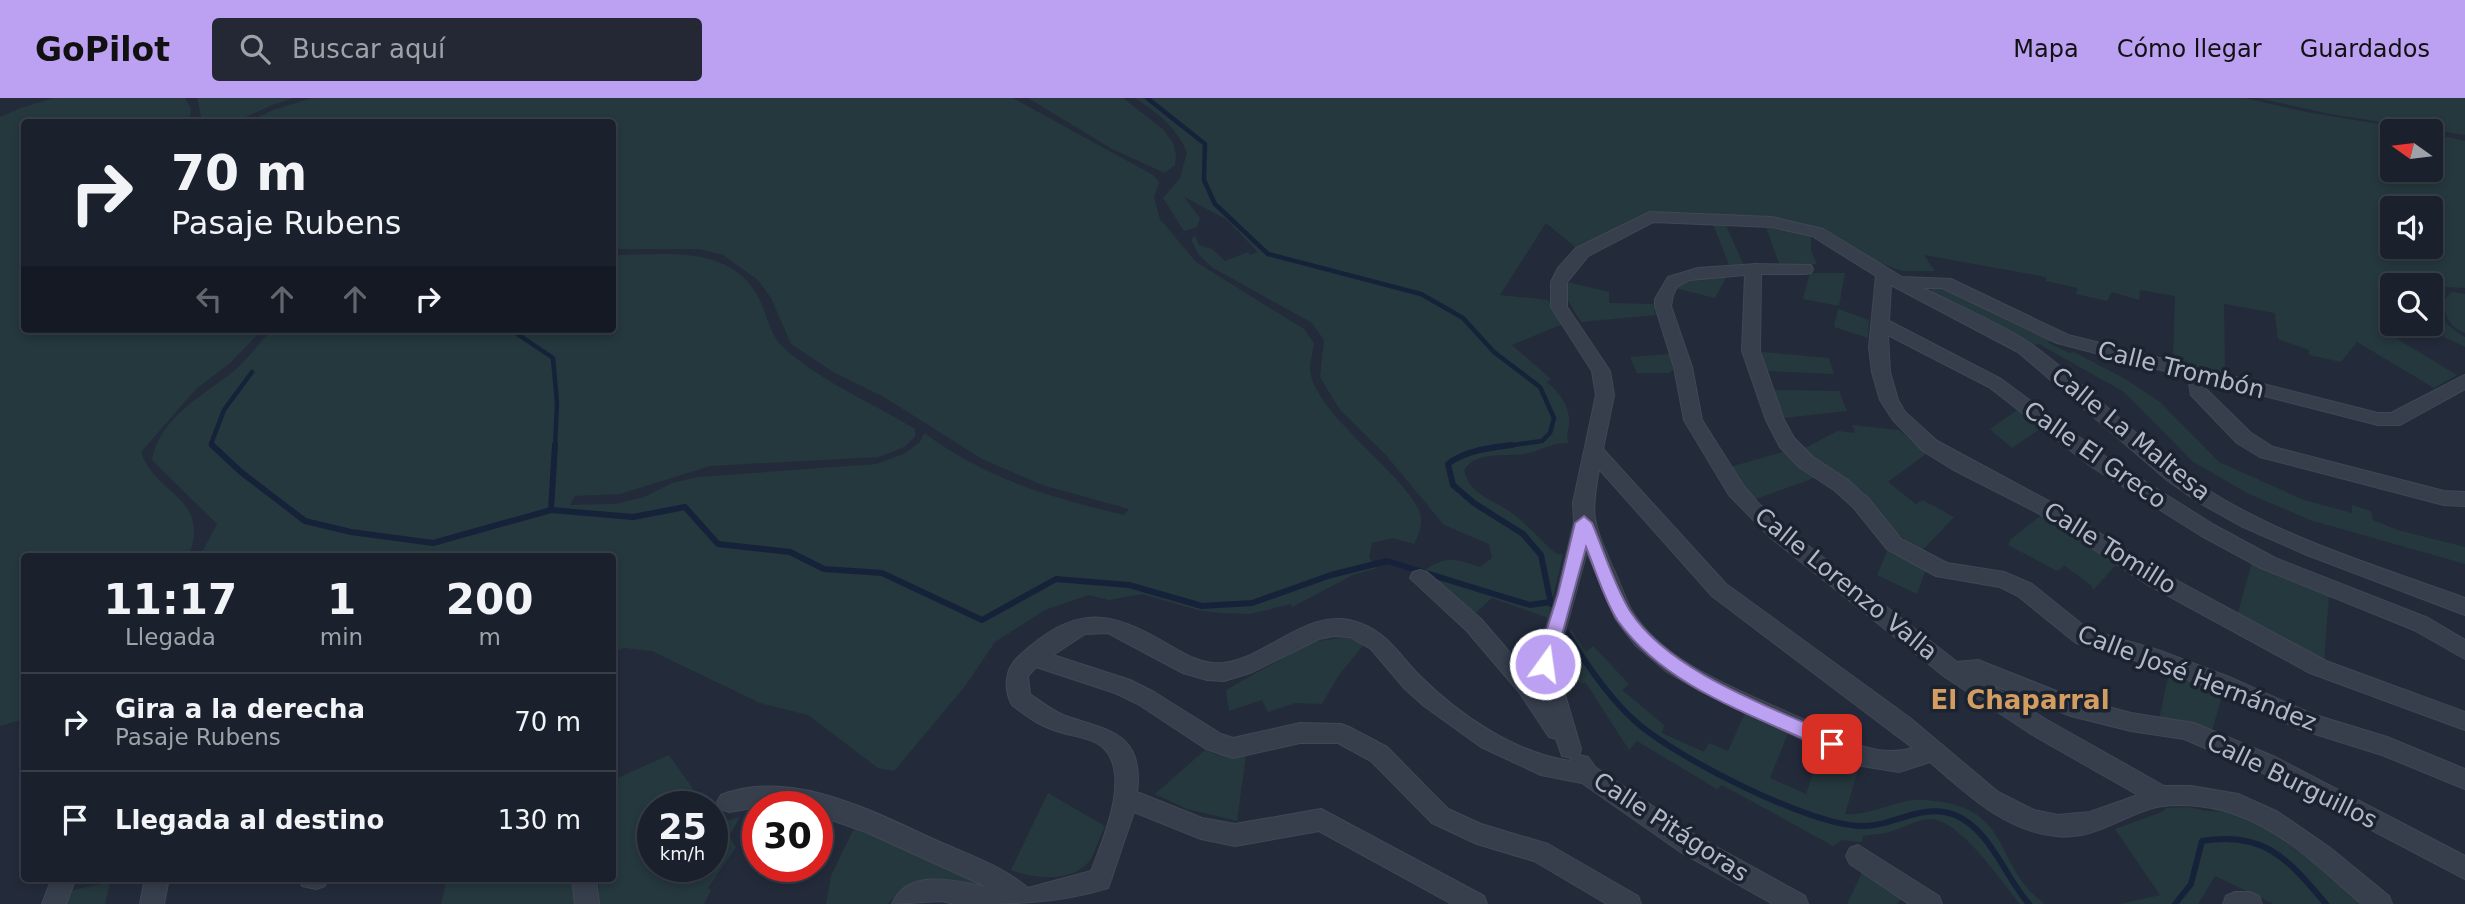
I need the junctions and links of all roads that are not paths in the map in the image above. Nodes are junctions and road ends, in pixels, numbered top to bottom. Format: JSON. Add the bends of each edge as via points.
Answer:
{"nodes":[{"id":1,"x":1805,"y":269,"type":"dead end"},
{"id":2,"x":1753,"y":271,"type":"junction"},
{"id":3,"x":1891,"y":278,"type":"junction"},
{"id":4,"x":1880,"y":324,"type":"junction"},
{"id":5,"x":2197,"y":375,"type":"junction"},
{"id":6,"x":2465,"y":381,"type":"edge"},
{"id":7,"x":1592,"y":450,"type":"junction"},
{"id":8,"x":2465,"y":499,"type":"edge"},
{"id":9,"x":1584,"y":523,"type":"junction"},
{"id":10,"x":1420,"y":578,"type":"dead end"},
{"id":11,"x":2465,"y":607,"type":"edge"},
{"id":12,"x":2465,"y":650,"type":"edge"},
{"id":13,"x":1033,"y":657,"type":"junction"},
{"id":14,"x":1953,"y":671,"type":"junction"},
{"id":15,"x":2465,"y":721,"type":"edge"},
{"id":16,"x":1570,"y":749,"type":"junction"},
{"id":17,"x":1931,"y":752,"type":"junction"},
{"id":18,"x":1587,"y":774,"type":"junction"},
{"id":19,"x":2465,"y":779,"type":"edge"},
{"id":20,"x":2161,"y":796,"type":"junction"},
{"id":21,"x":1127,"y":798,"type":"junction"},
{"id":22,"x":729,"y":802,"type":"dead end"},
{"id":23,"x":1858,"y":856,"type":"dead end"},
{"id":24,"x":2465,"y":868,"type":"edge"},
{"id":25,"x":62,"y":882,"type":"edge"},
{"id":26,"x":156,"y":882,"type":"edge"},
{"id":27,"x":585,"y":882,"type":"edge"},
{"id":28,"x":1026,"y":902,"type":"edge"},
{"id":29,"x":54,"y":904,"type":"edge"},
{"id":30,"x":152,"y":904,"type":"edge"},
{"id":31,"x":587,"y":904,"type":"edge"},
{"id":32,"x":904,"y":904,"type":"edge"},
{"id":33,"x":1475,"y":904,"type":"edge"},
{"id":34,"x":1629,"y":904,"type":"edge"},
{"id":35,"x":1797,"y":904,"type":"edge"},
{"id":36,"x":1930,"y":904,"type":"edge"},
{"id":37,"x":2235,"y":904,"type":"edge"},
{"id":38,"x":2250,"y":904,"type":"edge"},
{"id":39,"x":2380,"y":904,"type":"edge"}],
"edges":[{"from":1,"to":2,"type":"street","name":"Calle Lorenzo Valla"},
{"from":2,"to":14,"type":"street","name":"Calle Lorenzo Valla","via":[[1683,276],[1673,281],[1663,298],[1700,436],[1735,490],[1759,516]]},
{"from":2,"to":19,"type":"street","name":"Calle José Hernández","via":[[1751,351],[1775,421],[1806,462],[1861,503],[1894,544],[1942,570],[2004,580],[2025,590],[2083,637],[2150,656],[2307,722],[2387,747]]},
{"from":3,"to":4,"type":"street","name":"Calle Tomillo"},
{"from":3,"to":5,"type":"street","name":"Calle Trombón","via":[[1945,283],[2063,340]]},
{"from":3,"to":7,"type":"street","name":"Calle La Maltesa","via":[[1817,232],[1772,222],[1650,217],[1583,252],[1564,271],[1557,298],[1601,372],[1605,395]]},
{"from":3,"to":11,"type":"street","name":"Calle La Maltesa","via":[[2024,348],[2174,475],[2216,503],[2314,550]]},
{"from":4,"to":12,"type":"street","name":"Calle El Greco","via":[[1995,383],[2099,462],[2207,530],[2268,563],[2421,624]]},
{"from":4,"to":15,"type":"street","name":"Calle Tomillo","via":[[1878,347],[1889,400],[1930,446],[2047,509],[2151,577],[2318,667]]},
{"from":5,"to":6,"type":"street","name":"Calle Trombón","via":[[2393,420]]},
{"from":5,"to":8,"type":"street","via":[[2197,391],[2244,438],[2267,452],[2444,498]]},
{"from":7,"to":9,"type":"street","name":"Calle La Maltesa"},
{"from":7,"to":17,"type":"street","via":[[1719,590],[1902,725]]},
{"from":9,"to":16,"type":"street","via":[[1545,664]]},
{"from":9,"to":17,"type":"street","via":[[1623,614],[1642,639],[1675,666],[1856,755],[1899,762]]},
{"from":10,"to":16,"type":"street","name":"Calle Pitágoras","via":[[1474,625],[1527,686]]},
{"from":13,"to":18,"type":"street","via":[[1065,635],[1092,624],[1121,629],[1189,666],[1221,672],[1243,667],[1310,633],[1344,627],[1373,638],[1420,689],[1492,742],[1536,764]]},
{"from":13,"to":21,"type":"street","via":[[1015,678],[1020,699],[1051,719],[1107,739],[1118,748],[1124,761]]},
{"from":13,"to":34,"type":"street","via":[[1122,686],[1214,742],[1233,748],[1300,733],[1341,734],[1379,754],[1440,816],[1540,852]]},
{"from":14,"to":20,"type":"street","name":"Calle Lorenzo Valla","via":[[2039,727]]},
{"from":14,"to":24,"type":"street","name":"Calle Burguillos","via":[[1978,669],[2071,707],[2186,730],[2267,764]]},
{"from":16,"to":18,"type":"street","name":"Calle Pitágoras"},
{"from":17,"to":20,"type":"street","via":[[1990,799],[2030,820],[2058,825],[2090,823]]},
{"from":18,"to":35,"type":"street","name":"Calle Pitágoras","via":[[1690,845]]},
{"from":20,"to":39,"type":"street","via":[[2238,804],[2270,819]]},
{"from":21,"to":28,"type":"street","via":[[1100,880]]},
{"from":21,"to":33,"type":"street","via":[[1201,828],[1235,835],[1321,820]]},
{"from":22,"to":28,"type":"street","via":[[751,797],[808,801],[1000,881]]},
{"from":23,"to":36,"type":"street"},
{"from":25,"to":29,"type":"street"},
{"from":26,"to":30,"type":"street"},
{"from":27,"to":31,"type":"street"},
{"from":28,"to":32,"type":"street","via":[[941,890],[913,894]]},
{"from":37,"to":38,"type":"street"}]}
